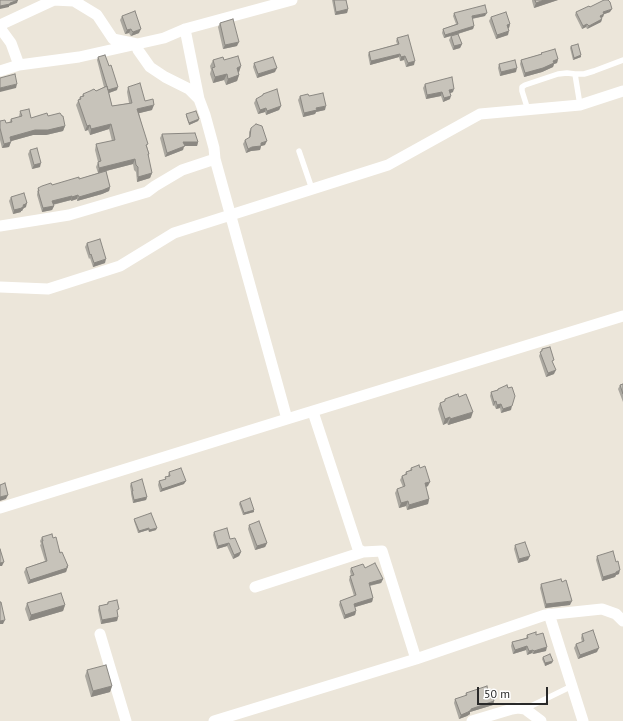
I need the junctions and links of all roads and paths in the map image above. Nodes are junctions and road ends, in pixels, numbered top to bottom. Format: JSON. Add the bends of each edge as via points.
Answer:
{"nodes":[{"id":1,"x":54,"y":0,"type":"edge"},
{"id":2,"x":292,"y":0,"type":"edge"},
{"id":3,"x":76,"y":1,"type":"edge"},
{"id":4,"x":0,"y":26,"type":"edge"},
{"id":5,"x":186,"y":29,"type":"junction"},
{"id":6,"x":137,"y":44,"type":"junction"},
{"id":7,"x":623,"y":60,"type":"edge"},
{"id":8,"x":19,"y":65,"type":"junction"},
{"id":9,"x":0,"y":71,"type":"edge"},
{"id":10,"x":576,"y":74,"type":"junction"},
{"id":11,"x":623,"y":91,"type":"edge"},
{"id":12,"x":199,"y":99,"type":"junction"},
{"id":13,"x":580,"y":105,"type":"junction"},
{"id":14,"x":528,"y":110,"type":"junction"},
{"id":15,"x":299,"y":151,"type":"dead end"},
{"id":16,"x":215,"y":159,"type":"junction"},
{"id":17,"x":312,"y":190,"type":"junction"},
{"id":18,"x":231,"y":215,"type":"junction"},
{"id":19,"x":0,"y":226,"type":"edge"},
{"id":20,"x":0,"y":287,"type":"edge"},
{"id":21,"x":623,"y":316,"type":"edge"},
{"id":22,"x":312,"y":412,"type":"junction"},
{"id":23,"x":287,"y":419,"type":"junction"},
{"id":24,"x":0,"y":508,"type":"edge"},
{"id":25,"x":363,"y":552,"type":"junction"},
{"id":26,"x":255,"y":587,"type":"dead end"},
{"id":27,"x":549,"y":614,"type":"junction"},
{"id":28,"x":623,"y":621,"type":"edge"},
{"id":29,"x":100,"y":634,"type":"dead end"},
{"id":30,"x":416,"y":659,"type":"junction"},
{"id":31,"x":572,"y":686,"type":"junction"},
{"id":32,"x":525,"y":710,"type":"junction"},
{"id":33,"x":126,"y":721,"type":"edge"},
{"id":34,"x":214,"y":721,"type":"edge"},
{"id":35,"x":472,"y":721,"type":"edge"},
{"id":36,"x":541,"y":721,"type":"edge"},
{"id":37,"x":583,"y":721,"type":"edge"}],
"edges":[{"from":1,"to":3,"type":"street"},
{"from":1,"to":4,"type":"street"},
{"from":2,"to":5,"type":"street"},
{"from":3,"to":6,"type":"street","via":[[97,15],[113,39]]},
{"from":4,"to":8,"type":"street","via":[[11,43]]},
{"from":5,"to":6,"type":"street","via":[[164,38]]},
{"from":5,"to":12,"type":"street"},
{"from":6,"to":8,"type":"street","via":[[79,57]]},
{"from":6,"to":12,"type":"street","via":[[138,50],[150,67],[189,89]]},
{"from":7,"to":10,"type":"lane","via":[[594,72]]},
{"from":8,"to":9,"type":"street"},
{"from":10,"to":13,"type":"lane"},
{"from":10,"to":14,"type":"lane","via":[[558,74],[522,87]]},
{"from":11,"to":13,"type":"street"},
{"from":12,"to":16,"type":"street"},
{"from":13,"to":14,"type":"street"},
{"from":14,"to":17,"type":"street","via":[[480,114],[388,165]]},
{"from":15,"to":17,"type":"lane"},
{"from":16,"to":18,"type":"street"},
{"from":16,"to":19,"type":"street","via":[[182,170],[147,192],[68,215]]},
{"from":17,"to":18,"type":"street"},
{"from":18,"to":20,"type":"street","via":[[174,233],[120,266],[48,289]]},
{"from":18,"to":23,"type":"street"},
{"from":21,"to":22,"type":"street"},
{"from":22,"to":23,"type":"street"},
{"from":22,"to":25,"type":"street","via":[[358,549]]},
{"from":23,"to":24,"type":"street"},
{"from":25,"to":26,"type":"street"},
{"from":25,"to":30,"type":"street","via":[[382,551]]},
{"from":27,"to":28,"type":"street","via":[[602,609],[616,614]]},
{"from":27,"to":30,"type":"street"},
{"from":27,"to":31,"type":"street"},
{"from":29,"to":33,"type":"street"},
{"from":30,"to":34,"type":"street"},
{"from":31,"to":32,"type":"lane"},
{"from":31,"to":37,"type":"street"},
{"from":32,"to":35,"type":"street","via":[[512,709]]},
{"from":32,"to":36,"type":"street"}]}
